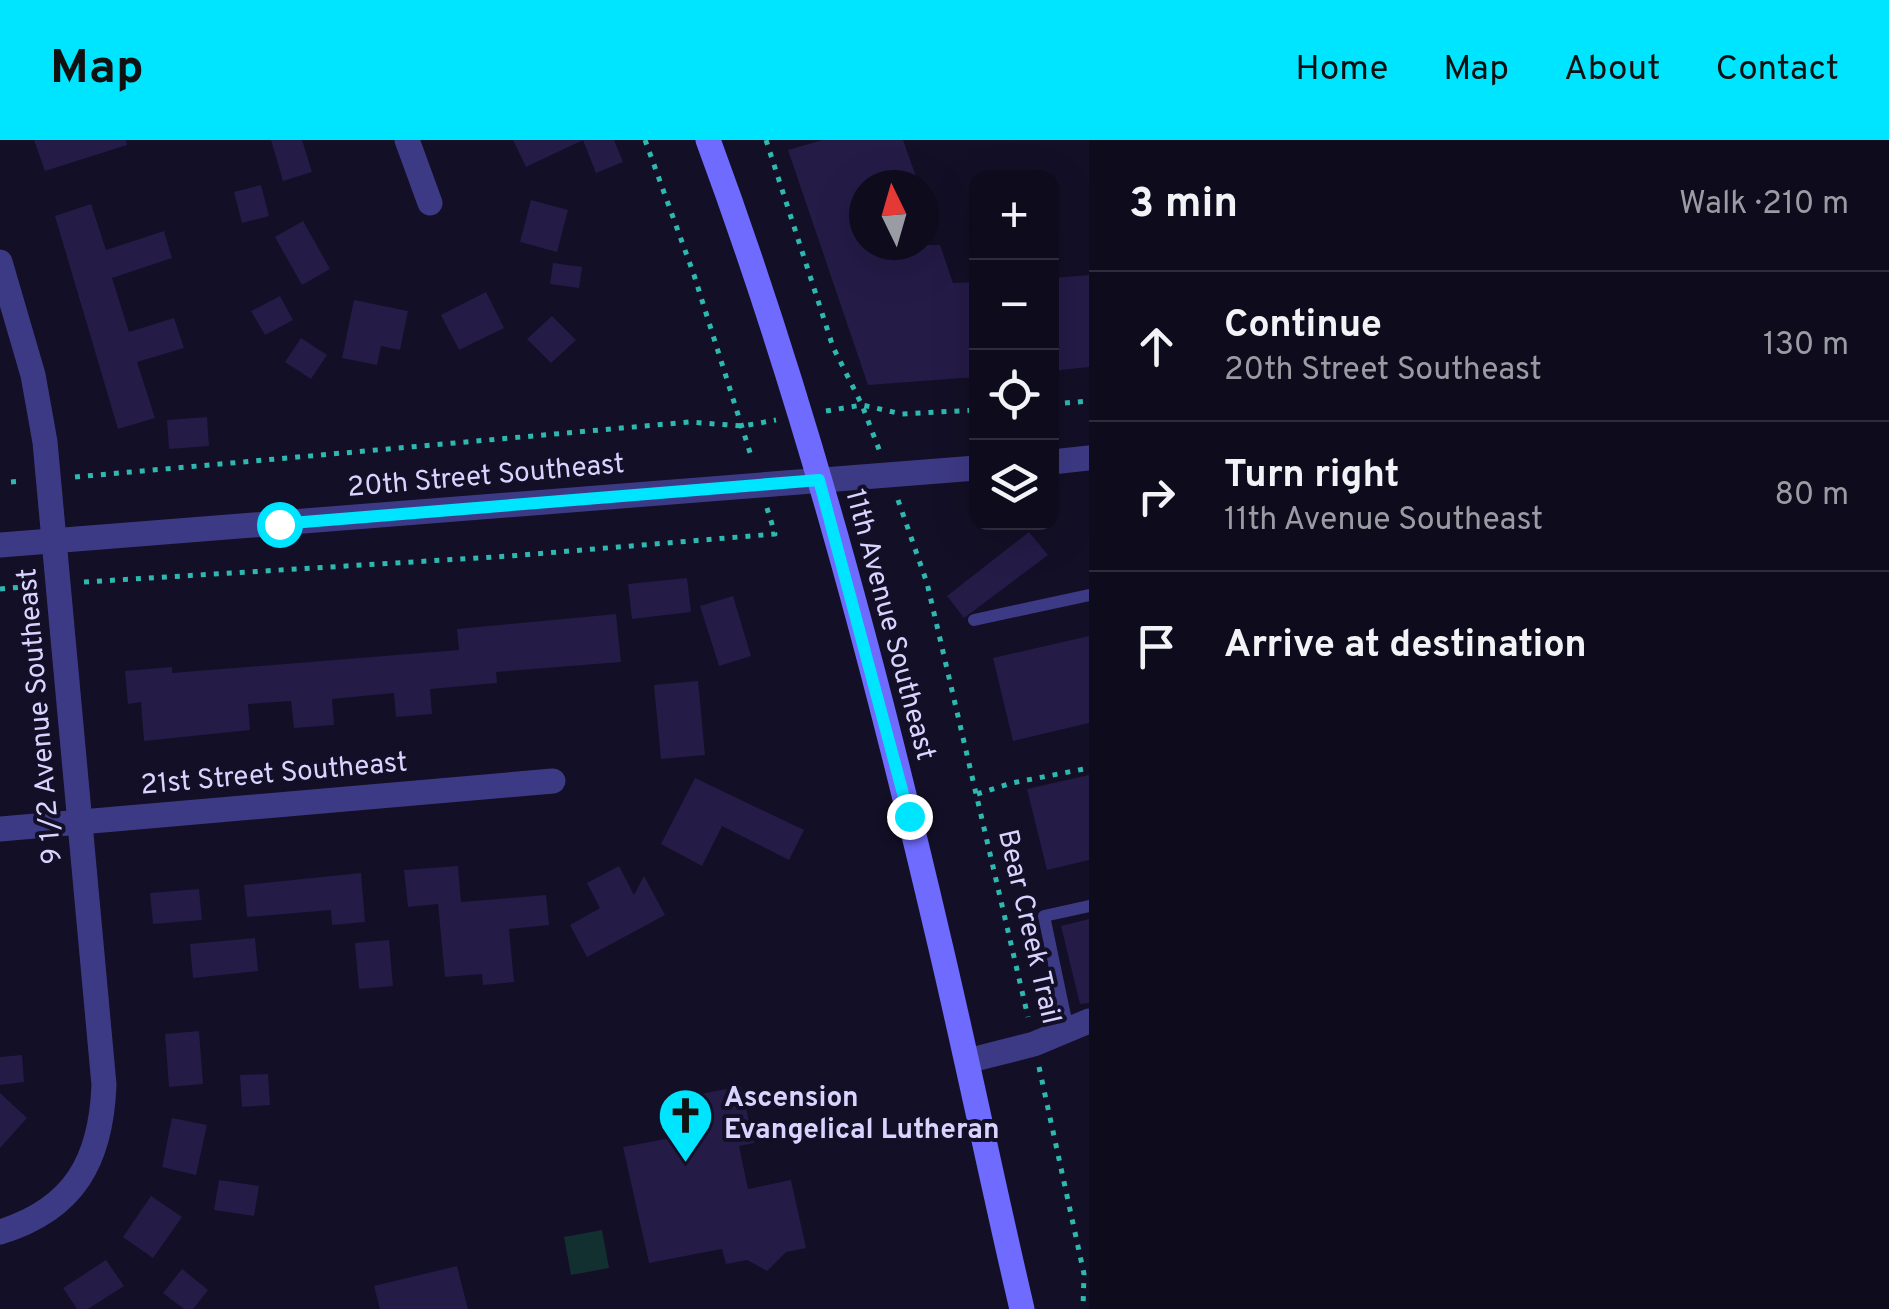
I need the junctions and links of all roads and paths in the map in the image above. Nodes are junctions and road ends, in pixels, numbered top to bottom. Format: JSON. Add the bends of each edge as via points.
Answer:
{"nodes":[{"id":1,"x":407,"y":140,"type":"edge"},
{"id":2,"x":645,"y":140,"type":"edge"},
{"id":3,"x":708,"y":140,"type":"edge"},
{"id":4,"x":766,"y":140,"type":"edge"},
{"id":5,"x":430,"y":203,"type":"dead end"},
{"id":6,"x":0,"y":262,"type":"edge"},
{"id":7,"x":1089,"y":401,"type":"edge"},
{"id":8,"x":1059,"y":403,"type":"edge"},
{"id":9,"x":969,"y":410,"type":"edge"},
{"id":10,"x":1089,"y":458,"type":"edge"},
{"id":11,"x":1059,"y":461,"type":"edge"},
{"id":12,"x":969,"y":469,"type":"edge"},
{"id":13,"x":87,"y":476,"type":"dead end"},
{"id":14,"x":819,"y":480,"type":"junction"},
{"id":15,"x":775,"y":534,"type":"dead end"},
{"id":16,"x":56,"y":540,"type":"junction"},
{"id":17,"x":0,"y":545,"type":"edge"},
{"id":18,"x":920,"y":556,"type":"dead end"},
{"id":19,"x":96,"y":581,"type":"dead end"},
{"id":20,"x":22,"y":587,"type":"dead end"},
{"id":21,"x":0,"y":589,"type":"edge"},
{"id":22,"x":1089,"y":595,"type":"edge"},
{"id":23,"x":974,"y":620,"type":"dead end"},
{"id":24,"x":1089,"y":768,"type":"edge"},
{"id":25,"x":553,"y":781,"type":"dead end"},
{"id":26,"x":976,"y":794,"type":"junction"},
{"id":27,"x":80,"y":822,"type":"junction"},
{"id":28,"x":0,"y":829,"type":"edge"},
{"id":29,"x":1089,"y":906,"type":"edge"},
{"id":30,"x":1078,"y":1026,"type":"edge"},
{"id":31,"x":1034,"y":1044,"type":"junction"},
{"id":32,"x":967,"y":1060,"type":"junction"},
{"id":33,"x":0,"y":1232,"type":"edge"},
{"id":34,"x":1022,"y":1309,"type":"edge"},
{"id":35,"x":1084,"y":1309,"type":"edge"}],
"edges":[{"from":1,"to":5,"type":"street"},
{"from":2,"to":13,"type":"path","via":[[743,426],[689,422]]},
{"from":3,"to":14,"type":"main road","name":"11th Avenue Southeast"},
{"from":4,"to":9,"type":"path","via":[[833,347],[862,406],[902,414]]},
{"from":6,"to":16,"type":"street","name":"9 1/2 Avenue Southeast","via":[[41,410]]},
{"from":7,"to":8,"type":"path"},
{"from":10,"to":11,"type":"street"},
{"from":12,"to":14,"type":"street","name":"20th Street Southeast"},
{"from":14,"to":16,"type":"street","name":"20th Street Southeast"},
{"from":14,"to":32,"type":"main road","name":"11th Avenue Southeast"},
{"from":15,"to":19,"type":"path"},
{"from":16,"to":17,"type":"street","name":"20th Street Southeast"},
{"from":16,"to":27,"type":"street","name":"9 1/2 Avenue Southeast"},
{"from":18,"to":26,"type":"path","name":"Bear Creek Trail"},
{"from":20,"to":21,"type":"path"},
{"from":22,"to":23,"type":"lane"},
{"from":24,"to":26,"type":"path"},
{"from":25,"to":27,"type":"street","name":"21st Street Southeast"},
{"from":26,"to":31,"type":"path","name":"Bear Creek Trail"},
{"from":27,"to":28,"type":"street","name":"21st Street Southeast"},
{"from":27,"to":33,"type":"street","name":"9 1/2 Avenue Southeast","via":[[104,1084],[100,1131],[72,1189],[29,1222]]},
{"from":29,"to":30,"type":"lane","via":[[1044,916]]},
{"from":30,"to":31,"type":"street"},
{"from":31,"to":32,"type":"street"},
{"from":31,"to":35,"type":"path","name":"Bear Creek Trail","via":[[1084,1274]]},
{"from":32,"to":34,"type":"main road","name":"11th Avenue Southeast"}]}
